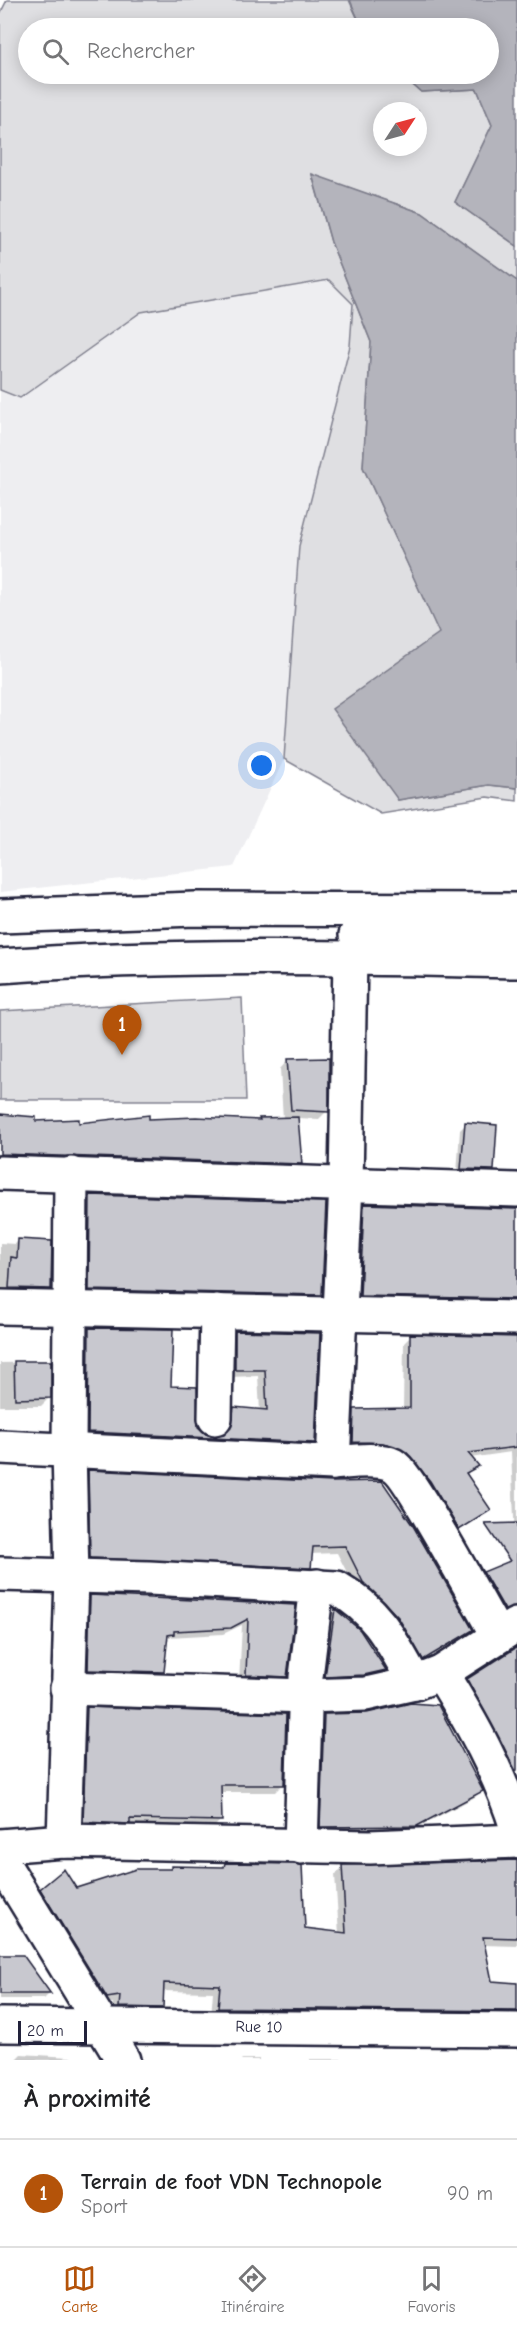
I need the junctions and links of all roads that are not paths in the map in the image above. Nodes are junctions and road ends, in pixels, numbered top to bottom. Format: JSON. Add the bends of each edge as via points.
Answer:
{"nodes":[{"id":1,"x":517,"y":910,"type":"edge"},
{"id":2,"x":0,"y":916,"type":"edge"},
{"id":3,"x":517,"y":937,"type":"edge"},
{"id":4,"x":0,"y":943,"type":"edge"},
{"id":5,"x":350,"y":957,"type":"junction"},
{"id":6,"x":517,"y":961,"type":"edge"},
{"id":7,"x":0,"y":966,"type":"edge"},
{"id":8,"x":0,"y":1173,"type":"edge"},
{"id":9,"x":71,"y":1174,"type":"junction"},
{"id":10,"x":346,"y":1184,"type":"junction"},
{"id":11,"x":517,"y":1190,"type":"edge"},
{"id":12,"x":0,"y":1306,"type":"edge"},
{"id":13,"x":69,"y":1307,"type":"junction"},
{"id":14,"x":217,"y":1311,"type":"junction"},
{"id":15,"x":341,"y":1315,"type":"junction"},
{"id":16,"x":517,"y":1318,"type":"edge"},
{"id":17,"x":215,"y":1418,"type":"dead end"},
{"id":18,"x":0,"y":1447,"type":"edge"},
{"id":19,"x":69,"y":1449,"type":"junction"},
{"id":20,"x":333,"y":1463,"type":"junction"},
{"id":21,"x":0,"y":1574,"type":"edge"},
{"id":22,"x":72,"y":1577,"type":"junction"},
{"id":23,"x":317,"y":1586,"type":"junction"},
{"id":24,"x":507,"y":1630,"type":"edge"},
{"id":25,"x":428,"y":1678,"type":"junction"},
{"id":26,"x":67,"y":1688,"type":"junction"},
{"id":27,"x":305,"y":1696,"type":"junction"},
{"id":28,"x":510,"y":1782,"type":"edge"},
{"id":29,"x":517,"y":1828,"type":"edge"},
{"id":30,"x":64,"y":1841,"type":"junction"},
{"id":31,"x":517,"y":1841,"type":"edge"},
{"id":32,"x":0,"y":1846,"type":"edge"},
{"id":33,"x":301,"y":1847,"type":"junction"},
{"id":34,"x":0,"y":1859,"type":"edge"},
{"id":35,"x":0,"y":2025,"type":"edge"},
{"id":36,"x":102,"y":2026,"type":"junction"},
{"id":37,"x":517,"y":2030,"type":"edge"},
{"id":38,"x":123,"y":2060,"type":"edge"}],
"edges":[{"from":1,"to":2,"type":"street","via":[[195,909]]},
{"from":3,"to":4,"type":"street","via":[[191,936]]},
{"from":5,"to":6,"type":"street"},
{"from":5,"to":7,"type":"street","via":[[99,959]]},
{"from":5,"to":10,"type":"street"},
{"from":8,"to":9,"type":"street"},
{"from":9,"to":10,"type":"street"},
{"from":9,"to":13,"type":"street"},
{"from":10,"to":11,"type":"street"},
{"from":10,"to":15,"type":"street"},
{"from":12,"to":13,"type":"street"},
{"from":13,"to":14,"type":"street"},
{"from":13,"to":19,"type":"street"},
{"from":14,"to":15,"type":"street"},
{"from":14,"to":17,"type":"street"},
{"from":15,"to":16,"type":"street"},
{"from":15,"to":20,"type":"street"},
{"from":18,"to":19,"type":"street"},
{"from":19,"to":20,"type":"street"},
{"from":19,"to":22,"type":"street"},
{"from":20,"to":24,"type":"street","via":[[393,1465]]},
{"from":21,"to":22,"type":"street"},
{"from":22,"to":23,"type":"street"},
{"from":22,"to":26,"type":"street"},
{"from":23,"to":25,"type":"street","via":[[337,1588],[361,1602]]},
{"from":23,"to":27,"type":"street"},
{"from":24,"to":25,"type":"street"},
{"from":25,"to":27,"type":"street","via":[[366,1694]]},
{"from":25,"to":28,"type":"street","via":[[475,1727]]},
{"from":26,"to":27,"type":"street"},
{"from":26,"to":30,"type":"street"},
{"from":27,"to":33,"type":"street"},
{"from":28,"to":29,"type":"street"},
{"from":30,"to":32,"type":"street"},
{"from":30,"to":33,"type":"street"},
{"from":31,"to":33,"type":"street"},
{"from":34,"to":36,"type":"street"},
{"from":35,"to":36,"type":"street","name":"Rue 10"},
{"from":36,"to":37,"type":"street","name":"Rue 10"},
{"from":36,"to":38,"type":"street"}]}
